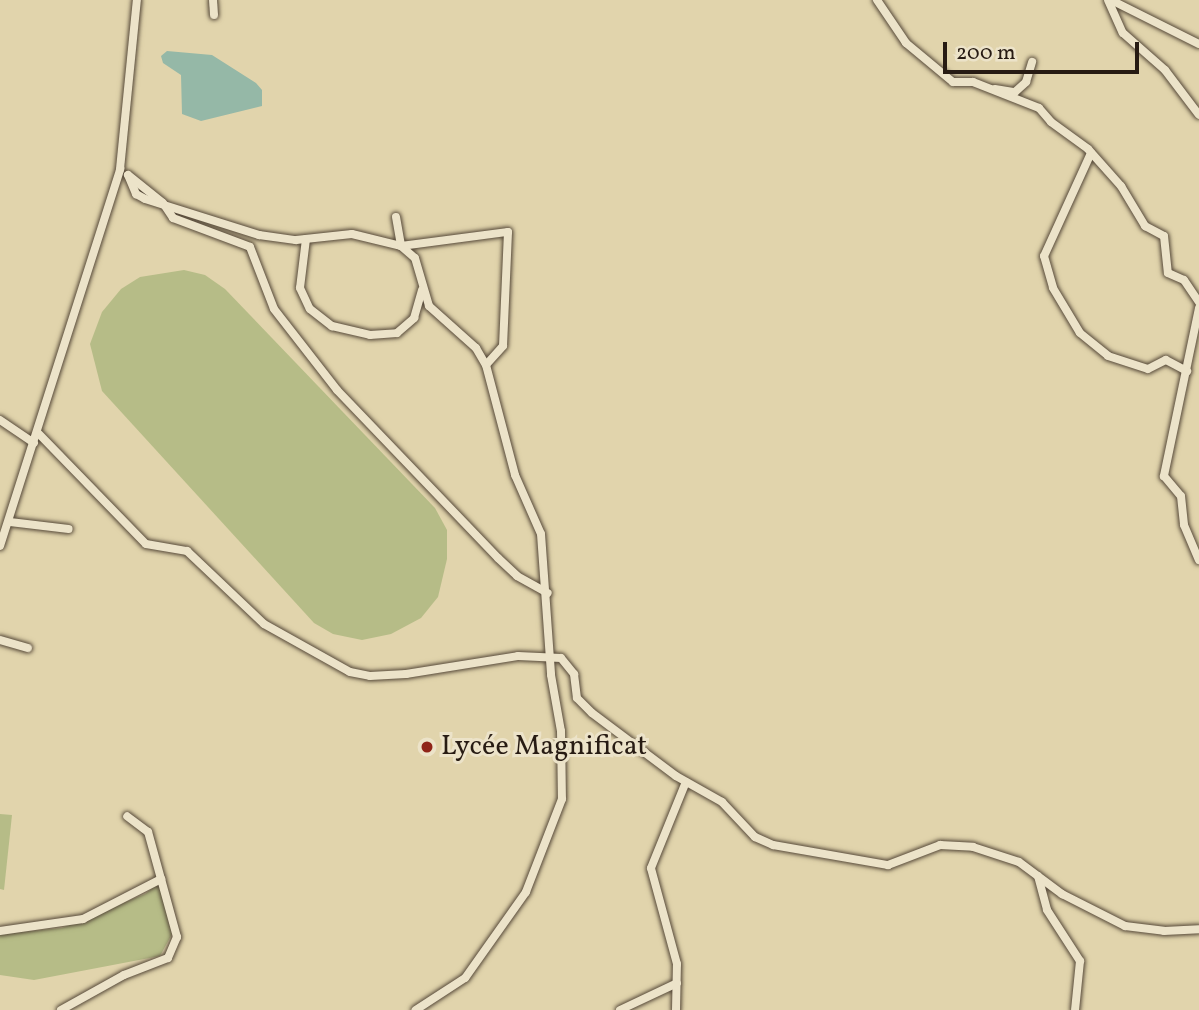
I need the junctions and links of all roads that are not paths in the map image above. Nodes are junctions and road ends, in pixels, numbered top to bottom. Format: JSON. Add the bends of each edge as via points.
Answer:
{"nodes":[{"id":1,"x":137,"y":0,"type":"edge"},
{"id":2,"x":213,"y":0,"type":"edge"},
{"id":3,"x":877,"y":0,"type":"edge"},
{"id":4,"x":1110,"y":0,"type":"edge"},
{"id":5,"x":214,"y":15,"type":"dead end"},
{"id":6,"x":1199,"y":44,"type":"edge"},
{"id":7,"x":1032,"y":62,"type":"dead end"},
{"id":8,"x":992,"y":89,"type":"junction"},
{"id":9,"x":1199,"y":115,"type":"edge"},
{"id":10,"x":1091,"y":153,"type":"junction"},
{"id":11,"x":120,"y":169,"type":"junction"},
{"id":12,"x":165,"y":205,"type":"junction"},
{"id":13,"x":396,"y":216,"type":"dead end"},
{"id":14,"x":306,"y":239,"type":"junction"},
{"id":15,"x":401,"y":246,"type":"junction"},
{"id":16,"x":422,"y":290,"type":"junction"},
{"id":17,"x":1199,"y":302,"type":"edge"},
{"id":18,"x":1199,"y":308,"type":"edge"},
{"id":19,"x":486,"y":365,"type":"junction"},
{"id":20,"x":1186,"y":371,"type":"junction"},
{"id":21,"x":0,"y":420,"type":"edge"},
{"id":22,"x":37,"y":438,"type":"junction"},
{"id":23,"x":10,"y":522,"type":"junction"},
{"id":24,"x":69,"y":529,"type":"dead end"},
{"id":25,"x":0,"y":546,"type":"edge"},
{"id":26,"x":1199,"y":560,"type":"edge"},
{"id":27,"x":548,"y":593,"type":"junction"},
{"id":28,"x":0,"y":640,"type":"edge"},
{"id":29,"x":28,"y":648,"type":"dead end"},
{"id":30,"x":551,"y":656,"type":"junction"},
{"id":31,"x":686,"y":782,"type":"junction"},
{"id":32,"x":127,"y":816,"type":"dead end"},
{"id":33,"x":1038,"y":876,"type":"junction"},
{"id":34,"x":161,"y":878,"type":"junction"},
{"id":35,"x":1199,"y":929,"type":"edge"},
{"id":36,"x":0,"y":931,"type":"edge"},
{"id":37,"x":677,"y":983,"type":"junction"},
{"id":38,"x":61,"y":1010,"type":"edge"},
{"id":39,"x":416,"y":1010,"type":"edge"},
{"id":40,"x":620,"y":1010,"type":"edge"},
{"id":41,"x":676,"y":1010,"type":"edge"},
{"id":42,"x":1075,"y":1010,"type":"edge"}],
"edges":[{"from":1,"to":11,"type":"street"},
{"from":2,"to":5,"type":"street"},
{"from":3,"to":8,"type":"street","via":[[906,43],[953,82]]},
{"from":4,"to":6,"type":"street"},
{"from":4,"to":9,"type":"street","via":[[1123,33],[1165,70]]},
{"from":7,"to":8,"type":"street","via":[[1026,82],[1015,92]]},
{"from":8,"to":10,"type":"street","via":[[1040,107]]},
{"from":10,"to":17,"type":"street","via":[[1121,186],[1145,226],[1164,236],[1168,273],[1184,280]]},
{"from":10,"to":20,"type":"street","via":[[1044,256],[1053,288],[1080,333],[1108,356],[1147,369],[1166,360]]},
{"from":11,"to":12,"type":"street"},
{"from":11,"to":22,"type":"street","via":[[59,352]]},
{"from":12,"to":14,"type":"street","via":[[259,235]]},
{"from":12,"to":27,"type":"street","via":[[173,218],[250,247],[274,309],[337,390],[498,558],[517,576]]},
{"from":13,"to":15,"type":"street"},
{"from":14,"to":15,"type":"street","via":[[352,234]]},
{"from":14,"to":16,"type":"street","via":[[300,288],[310,309],[332,326],[370,335],[397,333],[414,318]]},
{"from":15,"to":16,"type":"street","via":[[415,258]]},
{"from":15,"to":19,"type":"street","via":[[508,232],[503,346]]},
{"from":16,"to":19,"type":"street","via":[[429,306],[476,348]]},
{"from":18,"to":20,"type":"street"},
{"from":19,"to":27,"type":"street","via":[[515,475],[541,534]]},
{"from":20,"to":26,"type":"street","via":[[1164,476],[1181,496],[1184,525]]},
{"from":21,"to":22,"type":"street"},
{"from":22,"to":23,"type":"street"},
{"from":22,"to":30,"type":"street","via":[[146,544],[187,551],[264,624],[350,672],[406,674],[491,659]]},
{"from":23,"to":24,"type":"street"},
{"from":23,"to":25,"type":"street"},
{"from":27,"to":30,"type":"street"},
{"from":28,"to":29,"type":"street"},
{"from":30,"to":31,"type":"street","via":[[568,666],[577,698],[592,713]]},
{"from":30,"to":39,"type":"street","via":[[561,731],[562,799],[526,892],[465,978]]},
{"from":31,"to":33,"type":"street","via":[[722,802],[755,837],[773,845],[888,865],[940,845],[973,847],[1019,862]]},
{"from":31,"to":37,"type":"street","via":[[651,868],[677,964]]},
{"from":32,"to":34,"type":"street","via":[[148,832]]},
{"from":33,"to":35,"type":"street","via":[[1125,926]]},
{"from":33,"to":42,"type":"street","via":[[1047,910],[1080,961]]},
{"from":34,"to":36,"type":"street","via":[[83,919]]},
{"from":34,"to":38,"type":"street","via":[[177,937],[168,958],[124,975]]},
{"from":37,"to":40,"type":"street"},
{"from":37,"to":41,"type":"street"}]}
